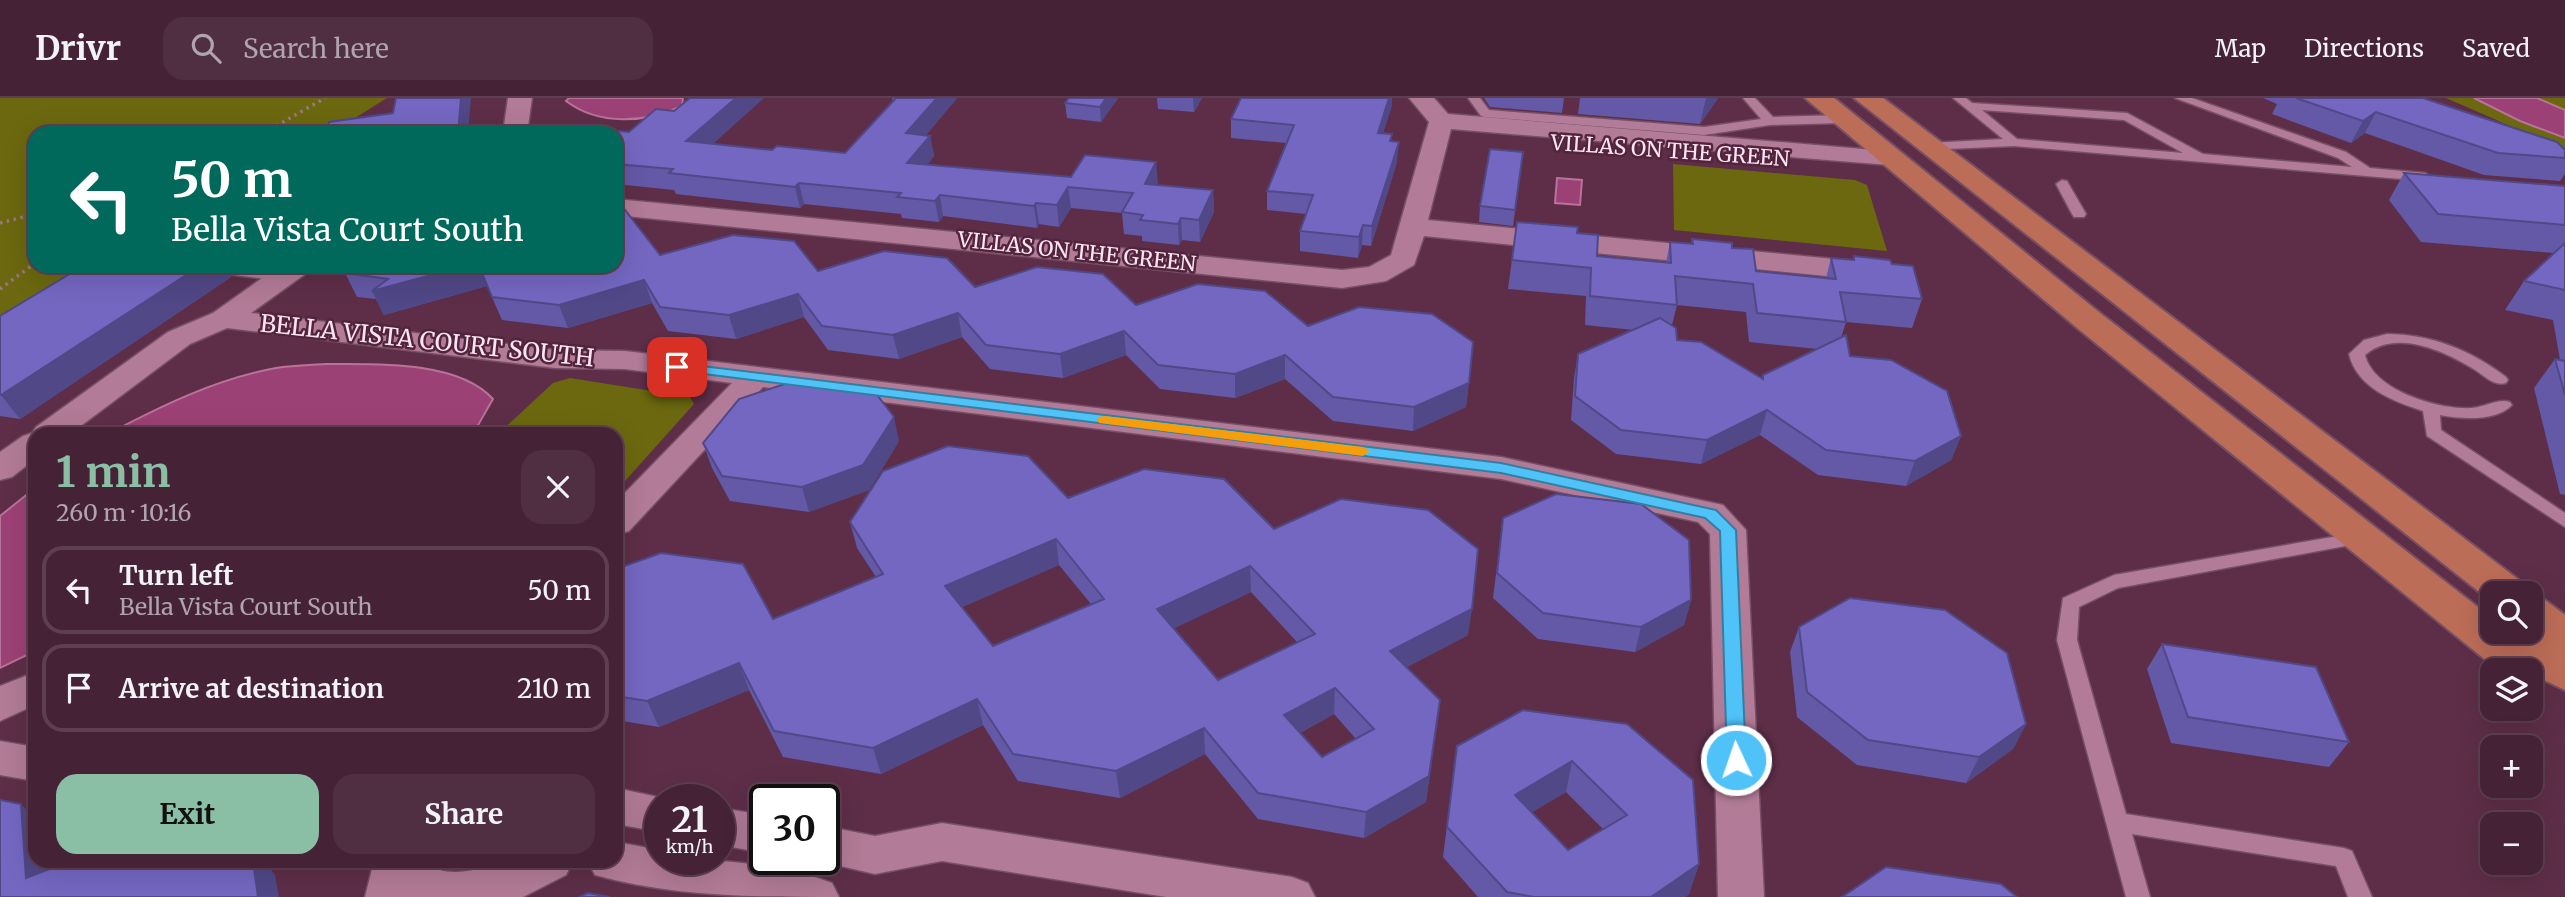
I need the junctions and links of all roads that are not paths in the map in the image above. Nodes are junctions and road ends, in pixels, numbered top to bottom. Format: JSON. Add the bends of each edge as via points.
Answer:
{"nodes":[{"id":1,"x":520,"y":98,"type":"edge"},
{"id":2,"x":1421,"y":98,"type":"edge"},
{"id":3,"x":1474,"y":98,"type":"edge"},
{"id":4,"x":1749,"y":98,"type":"edge"},
{"id":5,"x":1818,"y":98,"type":"edge"},
{"id":6,"x":1867,"y":98,"type":"edge"},
{"id":7,"x":2181,"y":98,"type":"edge"},
{"id":8,"x":1964,"y":102,"type":"edge"},
{"id":9,"x":1844,"y":108,"type":"edge"},
{"id":10,"x":1770,"y":121,"type":"junction"},
{"id":11,"x":515,"y":126,"type":"edge"},
{"id":12,"x":1439,"y":127,"type":"junction"},
{"id":13,"x":2014,"y":142,"type":"junction"},
{"id":14,"x":1907,"y":157,"type":"junction"},
{"id":15,"x":2204,"y":158,"type":"junction"},
{"id":16,"x":2368,"y":172,"type":"junction"},
{"id":17,"x":2434,"y":177,"type":"edge"},
{"id":18,"x":2062,"y":184,"type":"dead end"},
{"id":19,"x":623,"y":208,"type":"edge"},
{"id":20,"x":2079,"y":214,"type":"dead end"},
{"id":21,"x":1414,"y":227,"type":"junction"},
{"id":22,"x":2079,"y":264,"type":"junction"},
{"id":23,"x":287,"y":273,"type":"edge"},
{"id":24,"x":1883,"y":273,"type":"edge"},
{"id":25,"x":224,"y":319,"type":"junction"},
{"id":26,"x":754,"y":377,"type":"junction"},
{"id":27,"x":2500,"y":380,"type":"dead end"},
{"id":28,"x":2504,"y":405,"type":"dead end"},
{"id":29,"x":2431,"y":408,"type":"junction"},
{"id":30,"x":58,"y":427,"type":"edge"},
{"id":31,"x":28,"y":448,"type":"edge"},
{"id":32,"x":1,"y":467,"type":"edge"},
{"id":33,"x":623,"y":516,"type":"edge"},
{"id":34,"x":2565,"y":521,"type":"edge"},
{"id":35,"x":2361,"y":538,"type":"junction"},
{"id":36,"x":2409,"y":574,"type":"junction"},
{"id":37,"x":2492,"y":581,"type":"edge"},
{"id":38,"x":2480,"y":612,"type":"edge"},
{"id":39,"x":2543,"y":621,"type":"edge"},
{"id":40,"x":2565,"y":637,"type":"edge"},
{"id":41,"x":2529,"y":644,"type":"edge"},
{"id":42,"x":2513,"y":658,"type":"edge"},
{"id":43,"x":2565,"y":673,"type":"edge"},
{"id":44,"x":2543,"y":682,"type":"edge"},
{"id":45,"x":28,"y":690,"type":"edge"},
{"id":46,"x":2565,"y":700,"type":"edge"},
{"id":47,"x":0,"y":705,"type":"edge"},
{"id":48,"x":0,"y":758,"type":"edge"},
{"id":49,"x":28,"y":763,"type":"edge"},
{"id":50,"x":623,"y":807,"type":"edge"},
{"id":51,"x":644,"y":811,"type":"edge"},
{"id":52,"x":2117,"y":822,"type":"junction"},
{"id":53,"x":840,"y":848,"type":"edge"},
{"id":54,"x":623,"y":863,"type":"edge"},
{"id":55,"x":395,"y":868,"type":"edge"},
{"id":56,"x":404,"y":868,"type":"edge"},
{"id":57,"x":540,"y":868,"type":"edge"},
{"id":58,"x":1154,"y":887,"type":"edge"},
{"id":59,"x":494,"y":892,"type":"edge"},
{"id":60,"x":388,"y":897,"type":"edge"},
{"id":61,"x":816,"y":897,"type":"edge"},
{"id":62,"x":1292,"y":897,"type":"edge"},
{"id":63,"x":1741,"y":897,"type":"edge"},
{"id":64,"x":2138,"y":897,"type":"edge"},
{"id":65,"x":2360,"y":897,"type":"edge"}],
"edges":[{"from":1,"to":11,"type":"street"},
{"from":2,"to":12,"type":"street"},
{"from":3,"to":10,"type":"lane","via":[[1485,114],[1690,130]]},
{"from":4,"to":10,"type":"lane"},
{"from":5,"to":9,"type":"main road"},
{"from":6,"to":14,"type":"main road"},
{"from":7,"to":16,"type":"lane","via":[[2342,155]]},
{"from":8,"to":13,"type":"lane"},
{"from":8,"to":15,"type":"lane","via":[[2127,117]]},
{"from":9,"to":10,"type":"lane"},
{"from":9,"to":14,"type":"main road"},
{"from":9,"to":22,"type":"main road","via":[[2026,237]]},
{"from":12,"to":14,"type":"street","name":"VILLAS ON THE GREEN"},
{"from":12,"to":21,"type":"street","name":"VILLAS ON THE GREEN"},
{"from":13,"to":14,"type":"lane"},
{"from":13,"to":15,"type":"lane"},
{"from":14,"to":22,"type":"main road"},
{"from":14,"to":35,"type":"main road"},
{"from":15,"to":16,"type":"lane"},
{"from":16,"to":17,"type":"lane"},
{"from":18,"to":20,"type":"lane"},
{"from":19,"to":21,"type":"street","name":"VILLAS ON THE GREEN","via":[[1342,279],[1376,275],[1404,259]]},
{"from":21,"to":24,"type":"street"},
{"from":22,"to":37,"type":"main road"},
{"from":23,"to":25,"type":"street"},
{"from":25,"to":26,"type":"street","name":"BELLA VISTA COURT SOUTH","via":[[555,359],[625,360]]},
{"from":25,"to":30,"type":"street","via":[[180,338]]},
{"from":26,"to":33,"type":"street"},
{"from":26,"to":63,"type":"street","name":"BELLA VISTA COURT SOUTH","via":[[1501,468],[1710,513],[1728,530]]},
{"from":27,"to":29,"type":"lane","via":[[2471,359],[2424,342],[2380,339],[2363,345],[2357,354],[2361,369],[2375,382]]},
{"from":28,"to":29,"type":"lane","via":[[2476,413]]},
{"from":29,"to":34,"type":"lane","via":[[2433,432]]},
{"from":31,"to":32,"type":"street"},
{"from":35,"to":36,"type":"main road"},
{"from":35,"to":52,"type":"lane","via":[[2114,582],[2070,603],[2067,640]]},
{"from":36,"to":38,"type":"main road"},
{"from":36,"to":42,"type":"main road"},
{"from":39,"to":40,"type":"main road"},
{"from":41,"to":43,"type":"main road"},
{"from":44,"to":46,"type":"main road"},
{"from":45,"to":47,"type":"street"},
{"from":48,"to":49,"type":"street"},
{"from":50,"to":51,"type":"street"},
{"from":52,"to":64,"type":"lane"},
{"from":52,"to":65,"type":"lane","via":[[2344,858]]},
{"from":53,"to":58,"type":"street","via":[[875,855],[942,842]]},
{"from":54,"to":61,"type":"street"},
{"from":55,"to":60,"type":"street"},
{"from":56,"to":59,"type":"street","via":[[419,885],[441,894]]},
{"from":57,"to":59,"type":"street"},
{"from":58,"to":62,"type":"street"}]}
